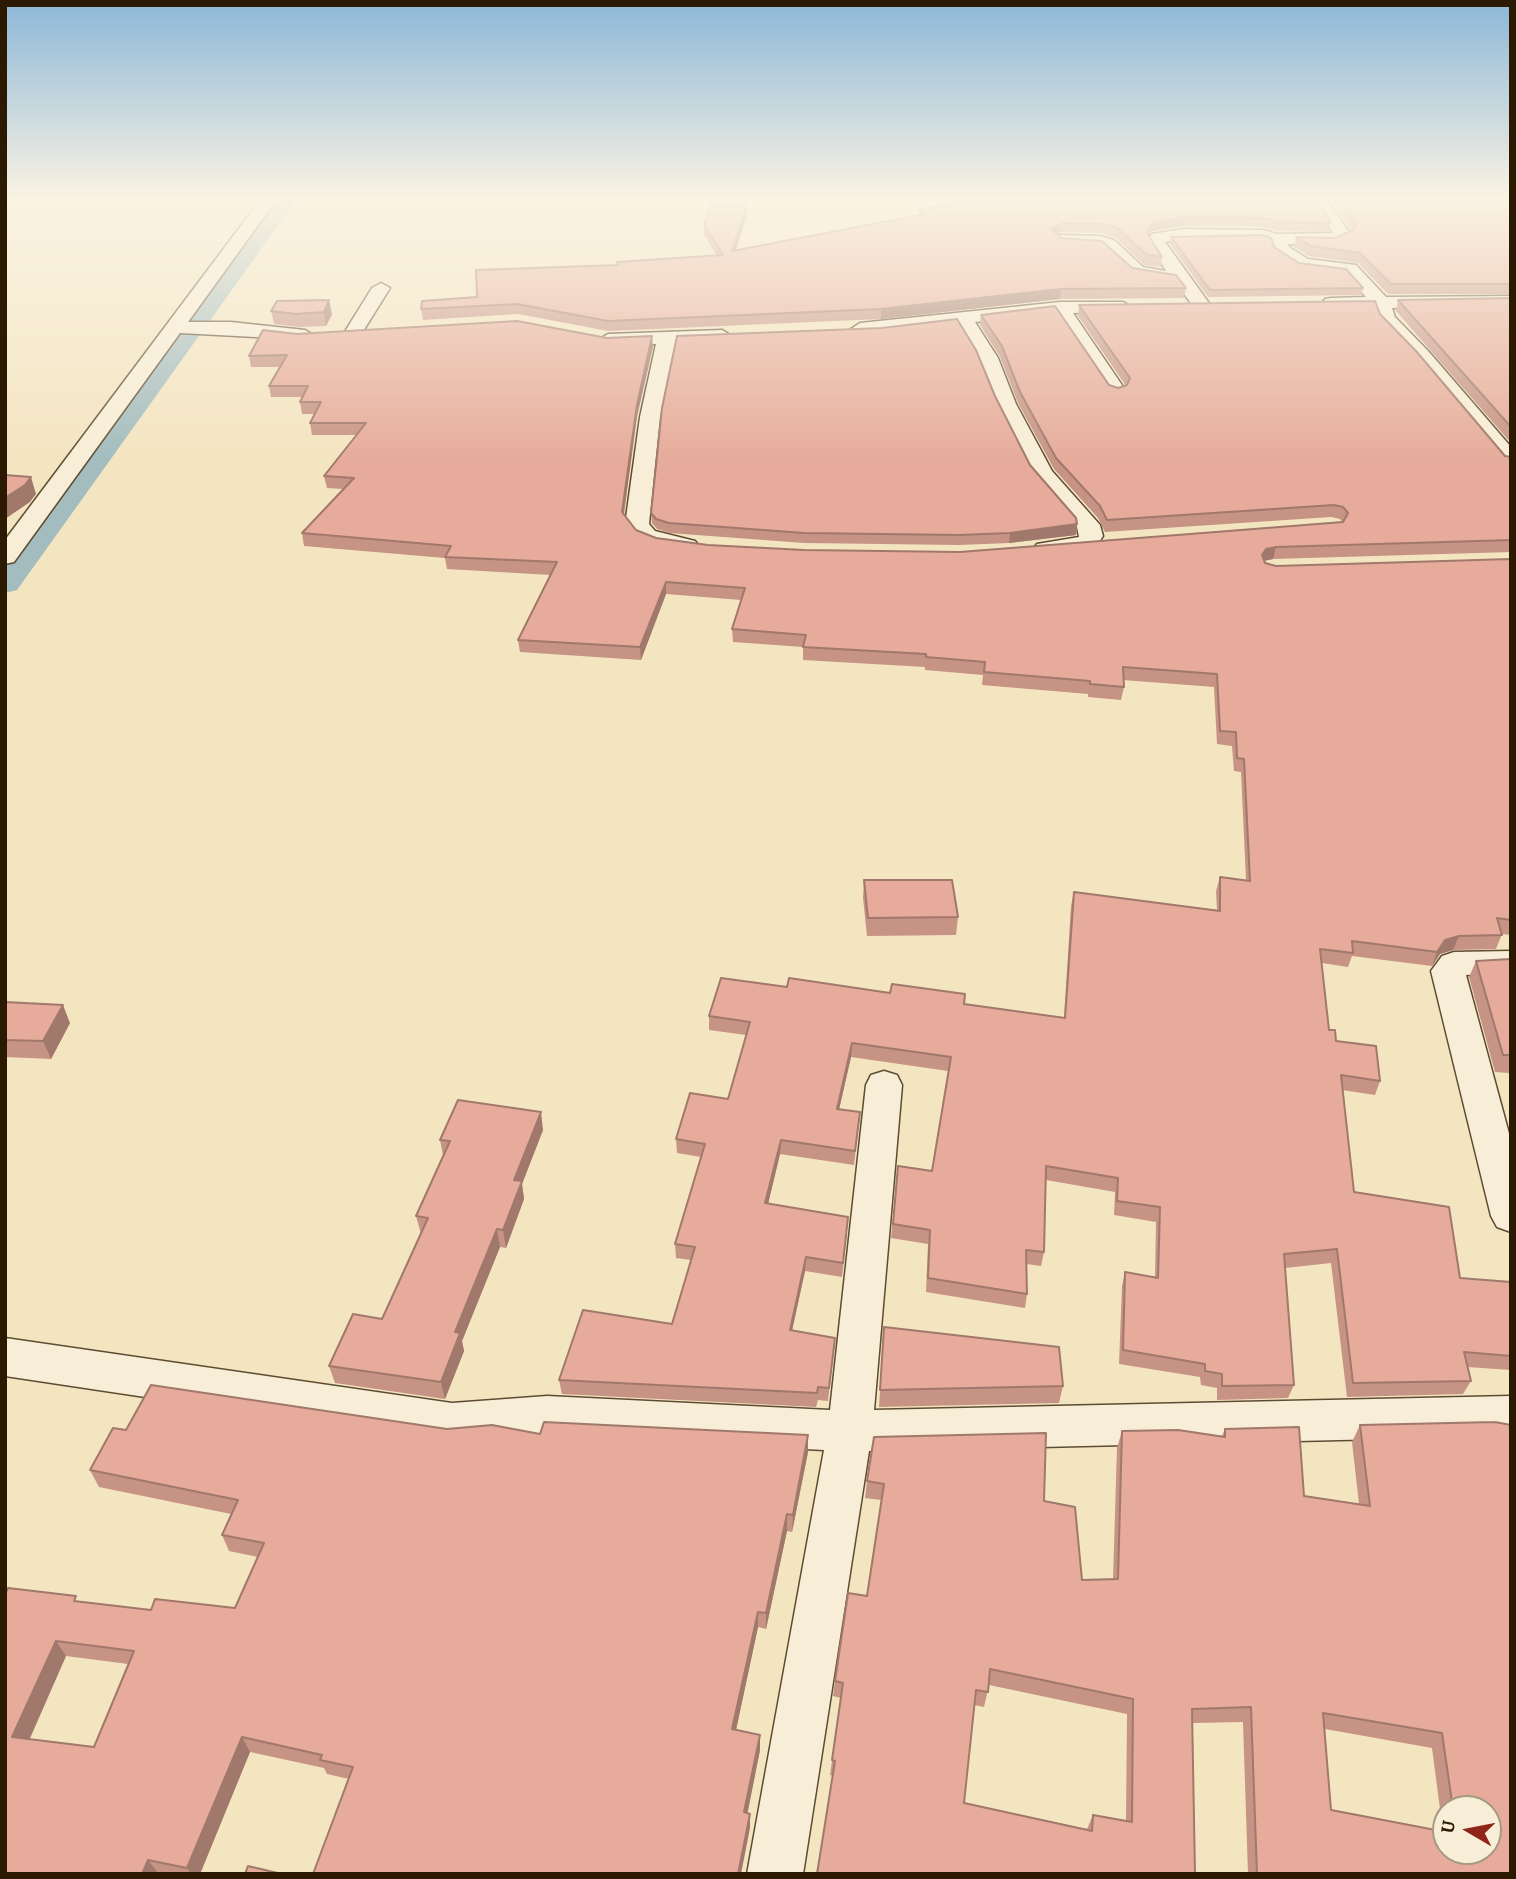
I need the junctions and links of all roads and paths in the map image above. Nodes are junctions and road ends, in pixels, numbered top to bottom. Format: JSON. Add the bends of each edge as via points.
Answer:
{"nodes":[{"id":1,"x":207,"y":287,"type":"edge"},
{"id":2,"x":1189,"y":287,"type":"edge"},
{"id":3,"x":1367,"y":287,"type":"edge"},
{"id":4,"x":381,"y":288,"type":"dead end"},
{"id":5,"x":1511,"y":300,"type":"edge"},
{"id":6,"x":1381,"y":302,"type":"junction"},
{"id":7,"x":1318,"y":303,"type":"edge"},
{"id":8,"x":1180,"y":306,"type":"edge"},
{"id":9,"x":1140,"y":307,"type":"edge"},
{"id":10,"x":1060,"y":308,"type":"junction"},
{"id":11,"x":963,"y":318,"type":"junction"},
{"id":12,"x":178,"y":327,"type":"junction"},
{"id":13,"x":841,"y":330,"type":"edge"},
{"id":14,"x":374,"y":331,"type":"edge"},
{"id":15,"x":339,"y":334,"type":"junction"},
{"id":16,"x":747,"y":334,"type":"edge"},
{"id":17,"x":589,"y":338,"type":"edge"},
{"id":18,"x":667,"y":338,"type":"junction"},
{"id":19,"x":1116,"y":391,"type":"edge"},
{"id":20,"x":1511,"y":461,"type":"edge"},
{"id":21,"x":1114,"y":541,"type":"edge"},
{"id":22,"x":1087,"y":543,"type":"junction"},
{"id":23,"x":708,"y":548,"type":"edge"},
{"id":24,"x":1022,"y":552,"type":"edge"},
{"id":25,"x":5,"y":557,"type":"edge"},
{"id":26,"x":1511,"y":962,"type":"edge"},
{"id":27,"x":884,"y":1085,"type":"dead end"},
{"id":28,"x":1511,"y":1216,"type":"edge"},
{"id":29,"x":5,"y":1357,"type":"edge"},
{"id":30,"x":1511,"y":1416,"type":"edge"},
{"id":31,"x":850,"y":1431,"type":"junction"},
{"id":32,"x":775,"y":1874,"type":"edge"}],
"edges":[{"from":1,"to":12,"type":"street"},
{"from":2,"to":8,"type":"street","via":[[1209,306]]},
{"from":3,"to":6,"type":"street"},
{"from":4,"to":15,"type":"street"},
{"from":5,"to":6,"type":"street"},
{"from":6,"to":7,"type":"street"},
{"from":6,"to":20,"type":"street","via":[[1386,319]]},
{"from":9,"to":10,"type":"street"},
{"from":10,"to":11,"type":"street"},
{"from":10,"to":19,"type":"street"},
{"from":11,"to":13,"type":"street"},
{"from":11,"to":22,"type":"street","via":[[988,358],[1042,474],[1088,525],[1091,536]]},
{"from":12,"to":15,"type":"street","via":[[223,327],[288,336]]},
{"from":12,"to":25,"type":"street"},
{"from":14,"to":15,"type":"street"},
{"from":16,"to":18,"type":"street"},
{"from":17,"to":18,"type":"street"},
{"from":18,"to":23,"type":"street","via":[[652,404],[637,525],[646,536],[665,543]]},
{"from":21,"to":22,"type":"street"},
{"from":22,"to":24,"type":"street"},
{"from":26,"to":28,"type":"street","via":[[1454,964],[1448,971]]},
{"from":27,"to":31,"type":"street"},
{"from":29,"to":31,"type":"street","via":[[452,1423],[547,1416]]},
{"from":30,"to":31,"type":"street"},
{"from":31,"to":32,"type":"street"}]}
